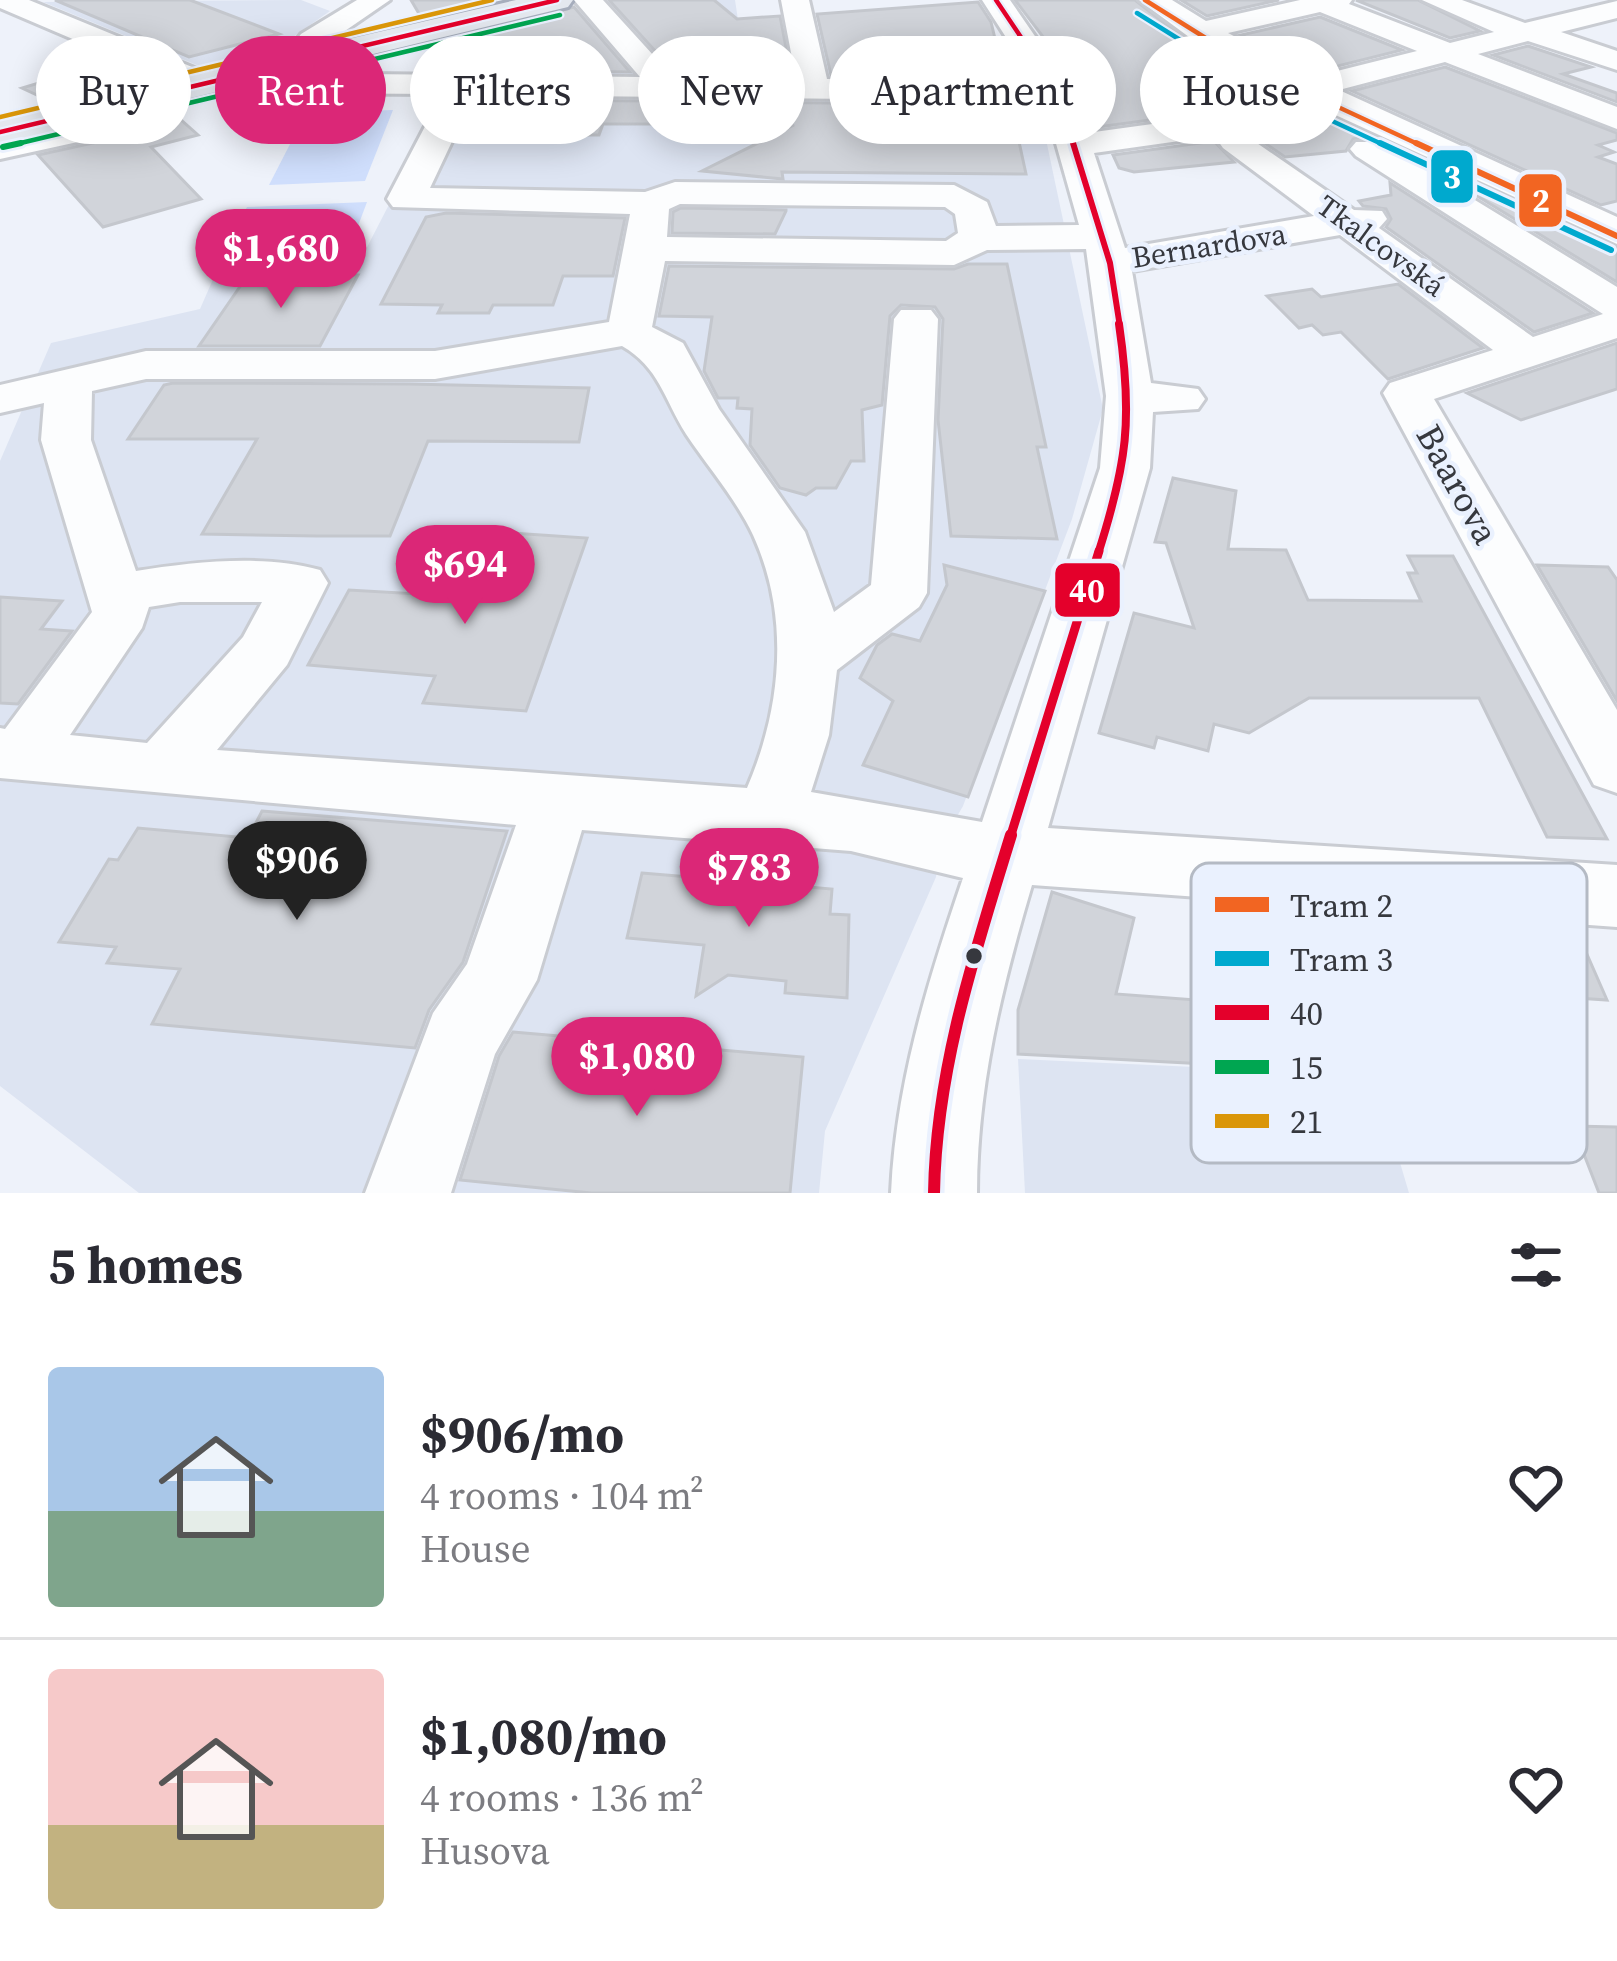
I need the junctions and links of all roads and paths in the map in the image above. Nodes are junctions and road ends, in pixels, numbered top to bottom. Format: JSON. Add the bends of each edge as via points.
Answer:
{"nodes":[{"id":1,"x":5,"y":0,"type":"edge"},
{"id":2,"x":376,"y":0,"type":"edge"},
{"id":3,"x":557,"y":0,"type":"edge"},
{"id":4,"x":588,"y":0,"type":"edge"},
{"id":5,"x":795,"y":0,"type":"edge"},
{"id":6,"x":996,"y":0,"type":"edge"},
{"id":7,"x":1153,"y":0,"type":"edge"},
{"id":8,"x":1436,"y":0,"type":"edge"},
{"id":9,"x":1325,"y":1,"type":"edge"},
{"id":10,"x":1617,"y":9,"type":"edge"},
{"id":11,"x":1199,"y":31,"type":"junction"},
{"id":12,"x":1526,"y":32,"type":"junction"},
{"id":13,"x":83,"y":36,"type":"edge"},
{"id":14,"x":318,"y":36,"type":"edge"},
{"id":15,"x":1020,"y":36,"type":"edge"},
{"id":16,"x":1207,"y":36,"type":"edge"},
{"id":17,"x":386,"y":40,"type":"edge"},
{"id":18,"x":1446,"y":52,"type":"junction"},
{"id":19,"x":638,"y":56,"type":"edge"},
{"id":20,"x":1617,"y":61,"type":"edge"},
{"id":21,"x":215,"y":80,"type":"edge"},
{"id":22,"x":191,"y":86,"type":"edge"},
{"id":23,"x":805,"y":91,"type":"edge"},
{"id":24,"x":814,"y":91,"type":"junction"},
{"id":25,"x":829,"y":91,"type":"edge"},
{"id":26,"x":1343,"y":92,"type":"edge"},
{"id":27,"x":1343,"y":113,"type":"edge"},
{"id":28,"x":1617,"y":119,"type":"edge"},
{"id":29,"x":1343,"y":121,"type":"edge"},
{"id":30,"x":36,"y":123,"type":"edge"},
{"id":31,"x":0,"y":132,"type":"edge"},
{"id":32,"x":1140,"y":134,"type":"edge"},
{"id":33,"x":36,"y":141,"type":"edge"},
{"id":34,"x":434,"y":144,"type":"edge"},
{"id":35,"x":1239,"y":144,"type":"edge"},
{"id":36,"x":1072,"y":146,"type":"joint"},
{"id":37,"x":0,"y":148,"type":"edge"},
{"id":38,"x":669,"y":189,"type":"junction"},
{"id":39,"x":1448,"y":200,"type":"junction"},
{"id":40,"x":1351,"y":223,"type":"junction"},
{"id":41,"x":1614,"y":228,"type":"edge"},
{"id":42,"x":978,"y":238,"type":"junction"},
{"id":43,"x":647,"y":250,"type":"junction"},
{"id":44,"x":1106,"y":250,"type":"junction"},
{"id":45,"x":1617,"y":304,"type":"edge"},
{"id":46,"x":916,"y":319,"type":"dead end"},
{"id":47,"x":1617,"y":325,"type":"edge"},
{"id":48,"x":629,"y":329,"type":"junction"},
{"id":49,"x":381,"y":331,"type":"dead end"},
{"id":50,"x":1526,"y":353,"type":"junction"},
{"id":51,"x":69,"y":384,"type":"junction"},
{"id":52,"x":0,"y":399,"type":"edge"},
{"id":53,"x":117,"y":592,"type":"junction"},
{"id":54,"x":811,"y":659,"type":"junction"},
{"id":55,"x":11,"y":753,"type":"edge"},
{"id":56,"x":1617,"y":767,"type":"edge"},
{"id":57,"x":163,"y":769,"type":"junction"},
{"id":58,"x":557,"y":802,"type":"junction"},
{"id":59,"x":768,"y":817,"type":"junction"},
{"id":60,"x":1005,"y":854,"type":"junction"},
{"id":61,"x":1191,"y":867,"type":"edge"},
{"id":62,"x":1587,"y":894,"type":"edge"},
{"id":63,"x":1617,"y":896,"type":"edge"},
{"id":64,"x":408,"y":1193,"type":"edge"},
{"id":65,"x":934,"y":1193,"type":"edge"}],
"edges":[{"from":1,"to":13,"type":"street"},
{"from":2,"to":14,"type":"street"},
{"from":3,"to":17,"type":"main road"},
{"from":4,"to":19,"type":"street"},
{"from":5,"to":24,"type":"street"},
{"from":6,"to":15,"type":"street"},
{"from":7,"to":11,"type":"street"},
{"from":8,"to":12,"type":"street"},
{"from":9,"to":11,"type":"street"},
{"from":9,"to":18,"type":"street"},
{"from":10,"to":12,"type":"street"},
{"from":11,"to":16,"type":"street"},
{"from":12,"to":18,"type":"street"},
{"from":12,"to":20,"type":"street"},
{"from":18,"to":26,"type":"street"},
{"from":18,"to":28,"type":"street"},
{"from":21,"to":22,"type":"main road"},
{"from":23,"to":24,"type":"street"},
{"from":24,"to":25,"type":"street"},
{"from":27,"to":41,"type":"street"},
{"from":29,"to":39,"type":"street"},
{"from":30,"to":31,"type":"main road"},
{"from":32,"to":36,"type":"street"},
{"from":33,"to":37,"type":"street"},
{"from":34,"to":38,"type":"street","via":[[406,199]]},
{"from":35,"to":40,"type":"street","name":"Tkalcovská"},
{"from":36,"to":44,"type":"street"},
{"from":38,"to":42,"type":"street","via":[[954,196],[974,211]]},
{"from":38,"to":43,"type":"street"},
{"from":39,"to":40,"type":"street","name":"Bernardova"},
{"from":39,"to":45,"type":"street"},
{"from":40,"to":44,"type":"street","name":"Bernardova"},
{"from":40,"to":50,"type":"street","name":"Tkalcovská"},
{"from":42,"to":43,"type":"street","name":"Bernardova","via":[[953,253]]},
{"from":42,"to":44,"type":"street","name":"Bernardova"},
{"from":43,"to":48,"type":"street"},
{"from":44,"to":60,"type":"street","via":[[1156,398],[1125,468]]},
{"from":46,"to":54,"type":"street","via":[[899,593]]},
{"from":47,"to":50,"type":"street","name":"Baarova"},
{"from":48,"to":49,"type":"street"},
{"from":48,"to":51,"type":"street","via":[[435,365],[146,364]]},
{"from":48,"to":54,"type":"street","via":[[667,353],[687,403],[797,566]]},
{"from":50,"to":56,"type":"street","name":"Baarova","via":[[1407,393]]},
{"from":51,"to":52,"type":"street"},
{"from":51,"to":53,"type":"street","via":[[66,440]]},
{"from":53,"to":55,"type":"street","via":[[122,614]]},
{"from":53,"to":57,"type":"street","via":[[300,583],[266,650]]},
{"from":54,"to":59,"type":"street","via":[[796,754]]},
{"from":55,"to":57,"type":"street"},
{"from":57,"to":58,"type":"street"},
{"from":58,"to":59,"type":"street"},
{"from":58,"to":64,"type":"street","via":[[499,980],[461,1039]]},
{"from":59,"to":60,"type":"street","via":[[851,823]]},
{"from":60,"to":61,"type":"street"},
{"from":60,"to":65,"type":"street","via":[[959,1000]]},
{"from":62,"to":63,"type":"street"}]}
